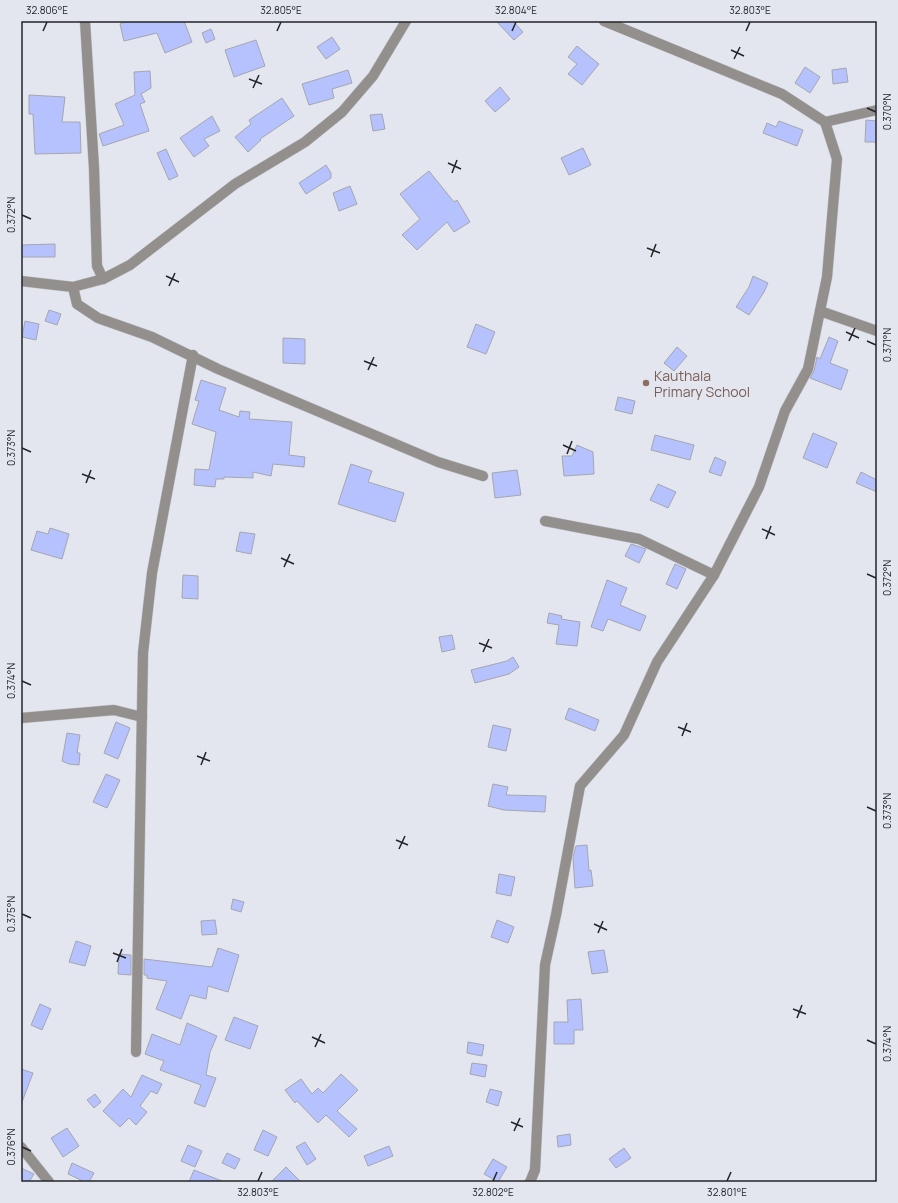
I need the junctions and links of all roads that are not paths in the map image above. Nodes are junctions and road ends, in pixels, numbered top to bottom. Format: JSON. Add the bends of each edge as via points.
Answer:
{"nodes":[{"id":1,"x":85,"y":21,"type":"edge"},
{"id":2,"x":406,"y":21,"type":"edge"},
{"id":3,"x":604,"y":21,"type":"edge"},
{"id":4,"x":877,"y":110,"type":"edge"},
{"id":5,"x":825,"y":122,"type":"junction"},
{"id":6,"x":103,"y":279,"type":"junction"},
{"id":7,"x":21,"y":281,"type":"edge"},
{"id":8,"x":73,"y":287,"type":"junction"},
{"id":9,"x":820,"y":311,"type":"junction"},
{"id":10,"x":877,"y":331,"type":"edge"},
{"id":11,"x":193,"y":356,"type":"junction"},
{"id":12,"x":483,"y":476,"type":"dead end"},
{"id":13,"x":545,"y":521,"type":"dead end"},
{"id":14,"x":714,"y":575,"type":"junction"},
{"id":15,"x":142,"y":717,"type":"junction"},
{"id":16,"x":21,"y":718,"type":"edge"},
{"id":17,"x":136,"y":1052,"type":"dead end"},
{"id":18,"x":21,"y":1147,"type":"edge"},
{"id":19,"x":49,"y":1182,"type":"edge"},
{"id":20,"x":530,"y":1182,"type":"edge"}],
"edges":[{"from":1,"to":6,"type":"street","via":[[97,266]]},
{"from":2,"to":6,"type":"street","via":[[374,76],[342,112],[305,142],[235,184],[130,265]]},
{"from":3,"to":5,"type":"street","via":[[782,94]]},
{"from":4,"to":5,"type":"street"},
{"from":5,"to":9,"type":"street","via":[[837,159],[827,277]]},
{"from":6,"to":8,"type":"street"},
{"from":7,"to":8,"type":"street"},
{"from":8,"to":11,"type":"street","via":[[77,304],[98,318],[152,337]]},
{"from":9,"to":10,"type":"street"},
{"from":9,"to":14,"type":"street","via":[[808,369],[785,411],[759,487]]},
{"from":11,"to":12,"type":"street","via":[[218,369],[438,462]]},
{"from":11,"to":15,"type":"street","via":[[152,573],[144,653]]},
{"from":13,"to":14,"type":"street","via":[[639,539]]},
{"from":14,"to":20,"type":"street","via":[[657,662],[624,735],[580,786],[545,964],[535,1170]]},
{"from":15,"to":16,"type":"street","via":[[114,710]]},
{"from":15,"to":17,"type":"street"},
{"from":18,"to":19,"type":"street"}]}
